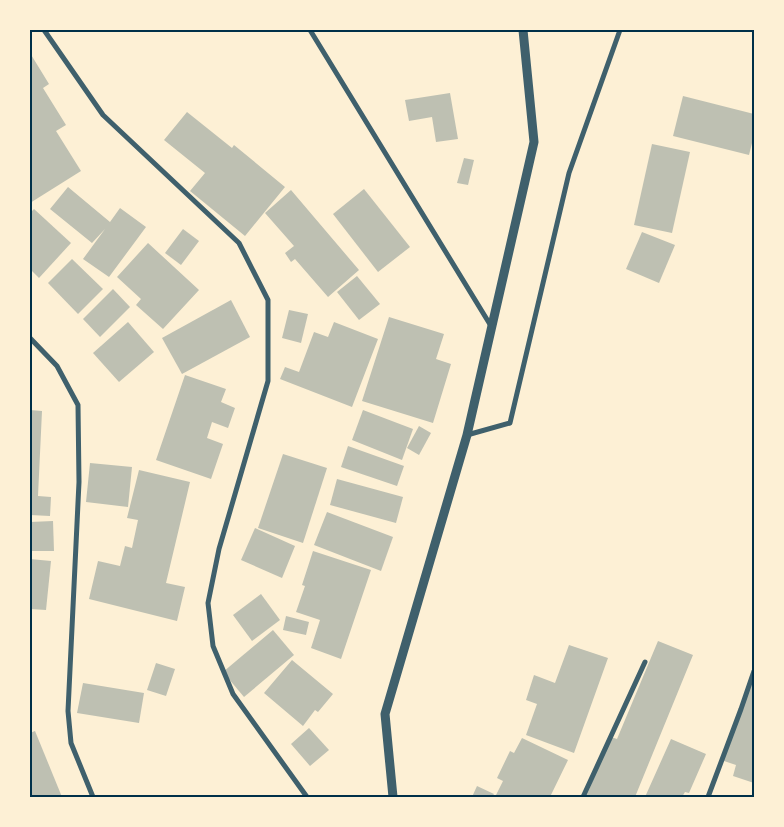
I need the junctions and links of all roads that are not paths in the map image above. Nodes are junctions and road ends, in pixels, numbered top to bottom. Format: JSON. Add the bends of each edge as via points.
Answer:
{"nodes":[{"id":1,"x":44,"y":30,"type":"edge"},
{"id":2,"x":310,"y":30,"type":"edge"},
{"id":3,"x":523,"y":30,"type":"edge"},
{"id":4,"x":620,"y":30,"type":"edge"},
{"id":5,"x":492,"y":327,"type":"junction"},
{"id":6,"x":30,"y":338,"type":"edge"},
{"id":7,"x":467,"y":435,"type":"junction"},
{"id":8,"x":645,"y":662,"type":"dead end"},
{"id":9,"x":754,"y":671,"type":"edge"},
{"id":10,"x":93,"y":797,"type":"edge"},
{"id":11,"x":307,"y":797,"type":"edge"},
{"id":12,"x":393,"y":797,"type":"edge"},
{"id":13,"x":583,"y":797,"type":"edge"},
{"id":14,"x":708,"y":797,"type":"edge"}],
"edges":[{"from":1,"to":11,"type":"street","via":[[103,115],[239,242],[268,300],[268,381],[219,549],[208,603],[213,646],[233,694]]},
{"from":2,"to":5,"type":"street"},
{"from":3,"to":5,"type":"street","via":[[534,142]]},
{"from":4,"to":7,"type":"street","via":[[569,173],[510,423]]},
{"from":5,"to":7,"type":"street"},
{"from":6,"to":10,"type":"street","via":[[57,366],[78,406],[79,482],[68,711],[71,743]]},
{"from":7,"to":12,"type":"street","via":[[385,714]]},
{"from":8,"to":13,"type":"street"},
{"from":9,"to":14,"type":"street"}]}
